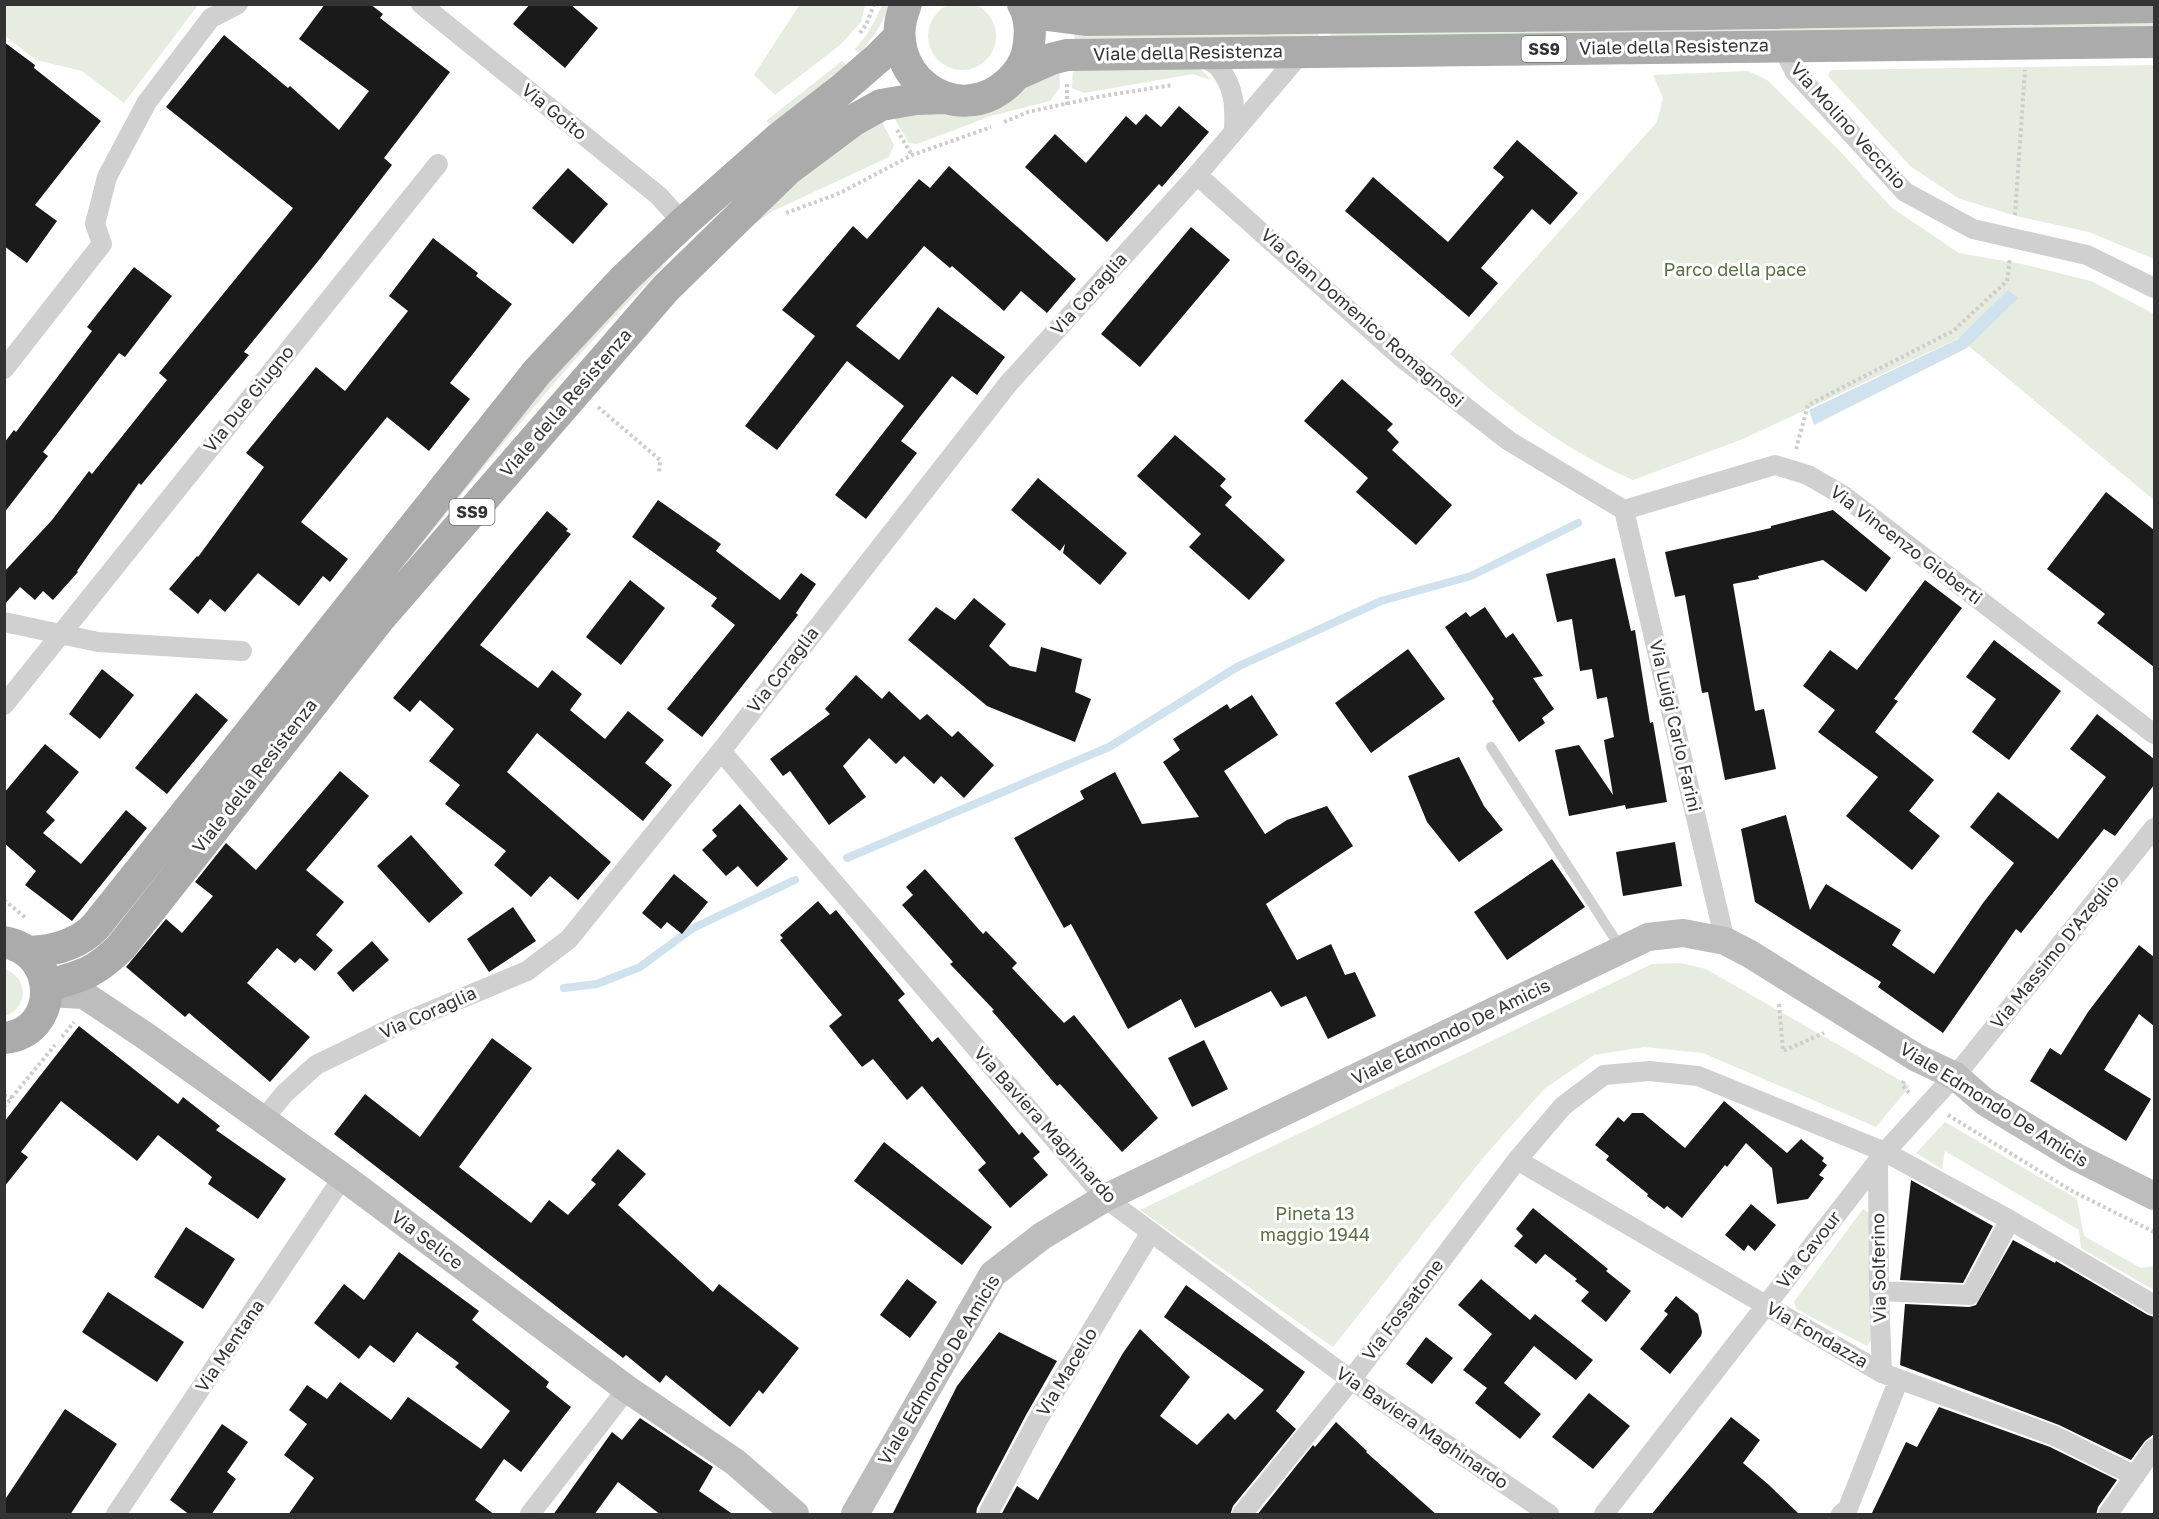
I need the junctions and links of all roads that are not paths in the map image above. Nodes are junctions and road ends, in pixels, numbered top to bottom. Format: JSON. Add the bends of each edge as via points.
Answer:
{"nodes":[{"id":1,"x":238,"y":4,"type":"edge"},
{"id":2,"x":421,"y":4,"type":"edge"},
{"id":3,"x":906,"y":4,"type":"edge"},
{"id":4,"x":1024,"y":6,"type":"edge"},
{"id":5,"x":2154,"y":7,"type":"edge"},
{"id":6,"x":1705,"y":9,"type":"edge"},
{"id":7,"x":899,"y":37,"type":"junction"},
{"id":8,"x":2154,"y":42,"type":"edge"},
{"id":9,"x":1786,"y":45,"type":"junction"},
{"id":10,"x":1302,"y":52,"type":"junction"},
{"id":11,"x":1198,"y":54,"type":"junction"},
{"id":12,"x":1017,"y":74,"type":"junction"},
{"id":13,"x":946,"y":98,"type":"junction"},
{"id":14,"x":1234,"y":131,"type":"junction"},
{"id":15,"x":438,"y":164,"type":"dead end"},
{"id":16,"x":1197,"y":175,"type":"junction"},
{"id":17,"x":683,"y":223,"type":"junction"},
{"id":18,"x":2154,"y":288,"type":"edge"},
{"id":19,"x":4,"y":369,"type":"edge"},
{"id":20,"x":1624,"y":510,"type":"junction"},
{"id":21,"x":4,"y":622,"type":"edge"},
{"id":22,"x":61,"y":634,"type":"junction"},
{"id":23,"x":242,"y":651,"type":"dead end"},
{"id":24,"x":4,"y":705,"type":"edge"},
{"id":25,"x":2154,"y":734,"type":"edge"},
{"id":26,"x":1491,"y":747,"type":"dead end"},
{"id":27,"x":721,"y":751,"type":"junction"},
{"id":28,"x":2154,"y":828,"type":"edge"},
{"id":29,"x":1725,"y":941,"type":"junction"},
{"id":30,"x":17,"y":947,"type":"edge"},
{"id":31,"x":1622,"y":950,"type":"junction"},
{"id":32,"x":46,"y":989,"type":"junction"},
{"id":33,"x":34,"y":1022,"type":"junction"},
{"id":34,"x":4,"y":1038,"type":"edge"},
{"id":35,"x":4,"y":1064,"type":"edge"},
{"id":36,"x":1954,"y":1076,"type":"junction"},
{"id":37,"x":263,"y":1120,"type":"junction"},
{"id":38,"x":1881,"y":1157,"type":"junction"},
{"id":39,"x":1517,"y":1160,"type":"junction"},
{"id":40,"x":343,"y":1177,"type":"junction"},
{"id":41,"x":2154,"y":1196,"type":"edge"},
{"id":42,"x":1105,"y":1198,"type":"junction"},
{"id":43,"x":2010,"y":1220,"type":"junction"},
{"id":44,"x":1151,"y":1232,"type":"junction"},
{"id":45,"x":1879,"y":1291,"type":"junction"},
{"id":46,"x":1766,"y":1305,"type":"junction"},
{"id":47,"x":2154,"y":1305,"type":"edge"},
{"id":48,"x":1890,"y":1376,"type":"junction"},
{"id":49,"x":1351,"y":1380,"type":"junction"},
{"id":50,"x":627,"y":1389,"type":"junction"},
{"id":51,"x":2154,"y":1448,"type":"edge"},
{"id":52,"x":2135,"y":1476,"type":"junction"},
{"id":53,"x":116,"y":1515,"type":"edge"},
{"id":54,"x":530,"y":1515,"type":"edge"},
{"id":55,"x":795,"y":1515,"type":"edge"},
{"id":56,"x":855,"y":1515,"type":"edge"},
{"id":57,"x":988,"y":1515,"type":"edge"},
{"id":58,"x":1242,"y":1515,"type":"edge"},
{"id":59,"x":1549,"y":1515,"type":"edge"},
{"id":60,"x":1604,"y":1515,"type":"edge"},
{"id":61,"x":1841,"y":1515,"type":"edge"},
{"id":62,"x":2108,"y":1515,"type":"edge"}],
"edges":[{"from":1,"to":19,"type":"street","via":[[211,18],[147,102],[107,177],[95,224],[102,244]]},
{"from":2,"to":17,"type":"street","name":"Via Goito","via":[[659,196]]},
{"from":3,"to":7,"type":"main road","name":"Viale della Resistenza"},
{"from":4,"to":6,"type":"main road","name":"Viale della Resistenza","number":"SS9","via":[[1047,15],[1086,20]]},
{"from":4,"to":12,"type":"main road","name":"Viale della Resistenza","via":[[1030,42]]},
{"from":5,"to":6,"type":"main road","name":"Viale della Resistenza","number":"SS9"},
{"from":7,"to":13,"type":"main road","name":"Viale della Resistenza","via":[[912,75],[927,89]]},
{"from":7,"to":17,"type":"main road","name":"Viale della Resistenza","number":"SS9"},
{"from":8,"to":9,"type":"main road","name":"Viale della Resistenza","number":"SS9"},
{"from":9,"to":10,"type":"main road","name":"Viale della Resistenza","number":"SS9"},
{"from":9,"to":18,"type":"street","name":"Via Molino Vecchio","via":[[1796,72],[1905,192],[1973,230],[2087,255]]},
{"from":10,"to":11,"type":"main road","name":"Viale della Resistenza","number":"SS9"},
{"from":10,"to":14,"type":"street","name":"Via Coraglia"},
{"from":11,"to":12,"type":"main road","name":"Viale della Resistenza","number":"SS9","via":[[1067,55]]},
{"from":11,"to":14,"type":"street","via":[[1218,67],[1230,87],[1235,104]]},
{"from":12,"to":13,"type":"main road","name":"Viale della Resistenza","via":[[1003,88],[985,97]]},
{"from":13,"to":32,"type":"main road","name":"Viale della Resistenza","number":"SS9","via":[[881,105],[854,120],[787,170],[666,288],[379,619],[120,947],[89,973]]},
{"from":14,"to":16,"type":"street","name":"Via Coraglia"},
{"from":15,"to":22,"type":"street","name":"Via Due Giugno"},
{"from":16,"to":20,"type":"street","name":"Via Gian Domenico Romagnosi","via":[[1401,357],[1509,441]]},
{"from":16,"to":27,"type":"street","name":"Via Coraglia","via":[[1008,384]]},
{"from":17,"to":30,"type":"main road","name":"Viale della Resistenza","number":"SS9","via":[[537,372],[96,926],[84,938],[64,946],[44,951]]},
{"from":20,"to":25,"type":"street","name":"Via Vincenzo Gioberti","via":[[1774,465],[1808,475],[1844,496]]},
{"from":20,"to":29,"type":"street","name":"Via Luigi Carlo Farini"},
{"from":21,"to":22,"type":"street"},
{"from":22,"to":23,"type":"street","via":[[98,642]]},
{"from":22,"to":24,"type":"street","name":"Via Due Giugno"},
{"from":26,"to":31,"type":"lane"},
{"from":27,"to":37,"type":"street","name":"Via Coraglia","via":[[570,939],[527,970],[315,1065]]},
{"from":27,"to":42,"type":"street","name":"Via Baviera Maghinardo"},
{"from":28,"to":36,"type":"street","name":"Via Massimo D'Azeglio"},
{"from":29,"to":31,"type":"street","name":"Viale Edmondo De Amicis","via":[[1683,933],[1648,937]]},
{"from":29,"to":36,"type":"street","name":"Viale Edmondo De Amicis","via":[[1917,1058]]},
{"from":30,"to":32,"type":"main road","via":[[38,962]]},
{"from":31,"to":42,"type":"street","name":"Viale Edmondo De Amicis"},
{"from":32,"to":33,"type":"main road","via":[[41,1013]]},
{"from":32,"to":37,"type":"street","name":"Via Selice","via":[[84,994]]},
{"from":33,"to":34,"type":"main road","via":[[23,1032]]},
{"from":33,"to":35,"type":"main road"},
{"from":36,"to":38,"type":"street","name":"Via Cavour"},
{"from":36,"to":41,"type":"street","name":"Viale Edmondo De Amicis","via":[[1985,1102],[2076,1157]]},
{"from":37,"to":40,"type":"street","name":"Via Selice"},
{"from":38,"to":39,"type":"street","via":[[1698,1076],[1649,1071],[1604,1075],[1563,1106]]},
{"from":38,"to":43,"type":"street","via":[[1904,1160]]},
{"from":38,"to":45,"type":"street","name":"Via Solferino"},
{"from":38,"to":46,"type":"street","name":"Via Cavour"},
{"from":39,"to":46,"type":"street","name":"Via Fondazza"},
{"from":39,"to":49,"type":"street","name":"Via Fossatone"},
{"from":40,"to":50,"type":"street","name":"Via Selice"},
{"from":40,"to":53,"type":"street","name":"Via Mentana"},
{"from":42,"to":44,"type":"street","name":"Via Baviera Maghinardo"},
{"from":42,"to":56,"type":"street","name":"Viale Edmondo De Amicis","via":[[1042,1236],[993,1274]]},
{"from":43,"to":45,"type":"street","via":[[1970,1295]]},
{"from":43,"to":47,"type":"street"},
{"from":44,"to":49,"type":"street","name":"Via Baviera Maghinardo"},
{"from":44,"to":57,"type":"street","name":"Via Macello","via":[[1037,1421]]},
{"from":45,"to":48,"type":"street","name":"Via Solferino"},
{"from":46,"to":48,"type":"street","name":"Via Fondazza"},
{"from":46,"to":60,"type":"street","name":"Via Cavour"},
{"from":48,"to":52,"type":"street","name":"Via Fondazza","via":[[2055,1436]]},
{"from":48,"to":61,"type":"street","name":"Via Solferino","via":[[1848,1508]]},
{"from":49,"to":58,"type":"street","name":"Via Fossatone"},
{"from":49,"to":59,"type":"street","name":"Via Baviera Maghinardo"},
{"from":50,"to":54,"type":"street"},
{"from":50,"to":55,"type":"street","name":"Via Selice","via":[[735,1462]]},
{"from":51,"to":52,"type":"street"},
{"from":52,"to":62,"type":"street"}]}
